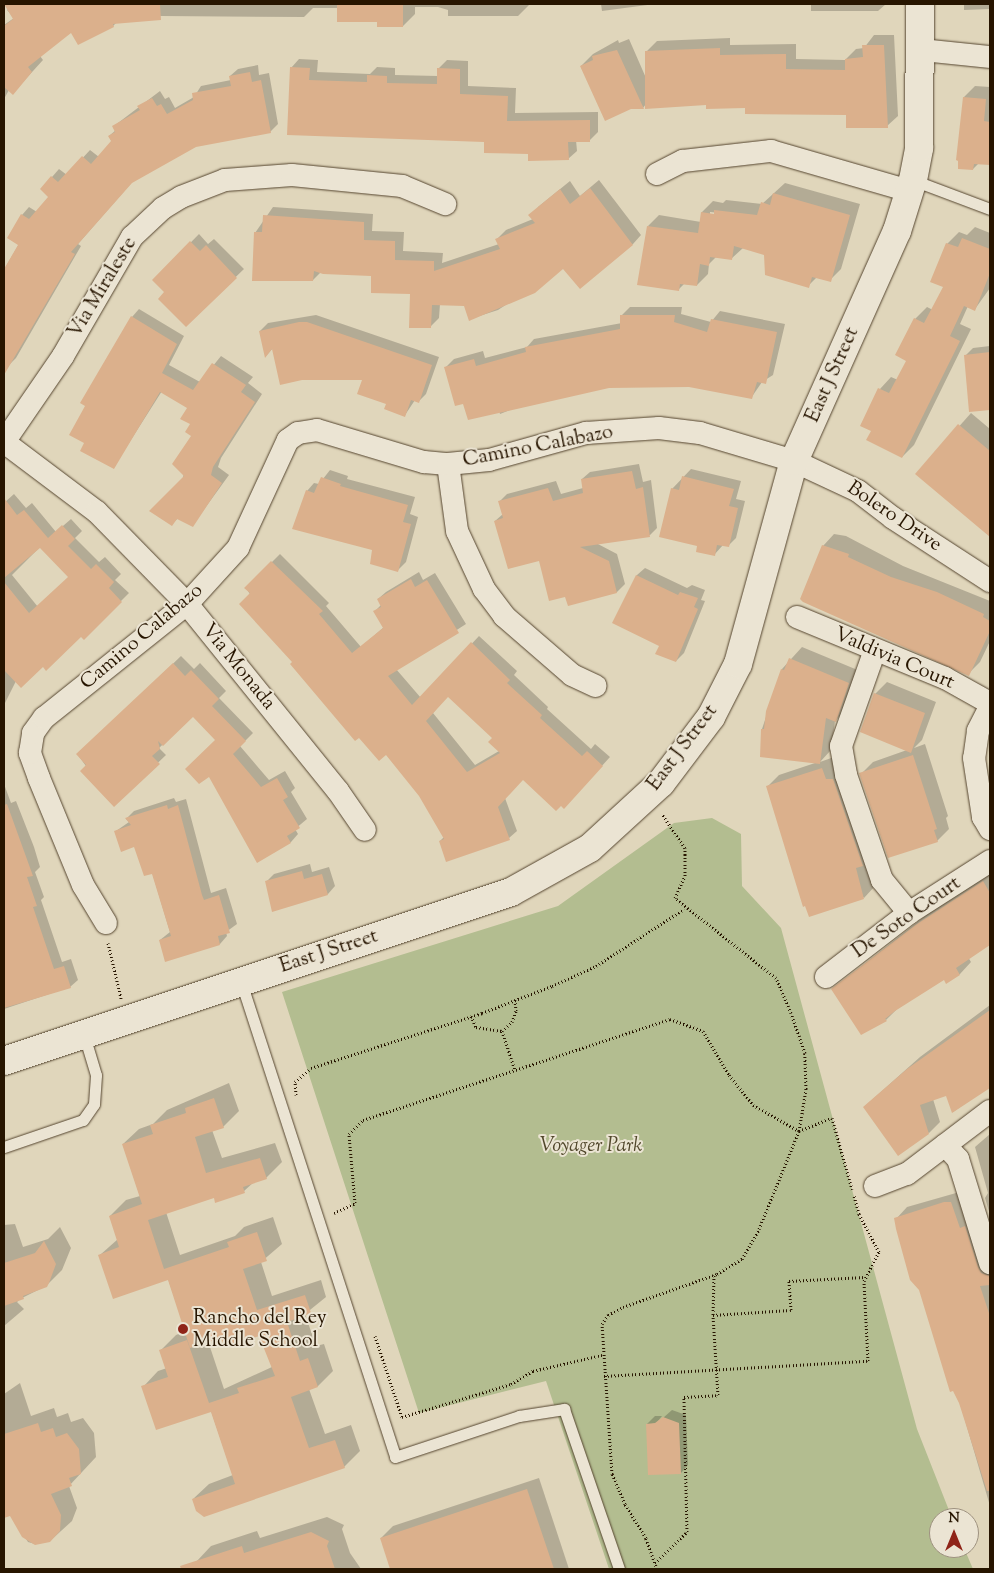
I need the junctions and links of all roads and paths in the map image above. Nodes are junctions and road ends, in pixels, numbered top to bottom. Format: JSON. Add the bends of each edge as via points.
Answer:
{"nodes":[{"id":1,"x":920,"y":4,"type":"edge"},
{"id":2,"x":922,"y":50,"type":"junction"},
{"id":3,"x":990,"y":57,"type":"edge"},
{"id":4,"x":657,"y":174,"type":"dead end"},
{"id":5,"x":912,"y":185,"type":"junction"},
{"id":6,"x":445,"y":204,"type":"dead end"},
{"id":7,"x":990,"y":209,"type":"edge"},
{"id":8,"x":4,"y":442,"type":"edge"},
{"id":9,"x":794,"y":461,"type":"junction"},
{"id":10,"x":448,"y":464,"type":"junction"},
{"id":11,"x":990,"y":581,"type":"edge"},
{"id":12,"x":187,"y":604,"type":"junction"},
{"id":13,"x":796,"y":617,"type":"dead end"},
{"id":14,"x":875,"y":650,"type":"junction"},
{"id":15,"x":596,"y":686,"type":"dead end"},
{"id":16,"x":990,"y":703,"type":"edge"},
{"id":17,"x":990,"y":707,"type":"edge"},
{"id":18,"x":659,"y":811,"type":"dead end"},
{"id":19,"x":988,"y":819,"type":"edge"},
{"id":20,"x":365,"y":830,"type":"dead end"},
{"id":21,"x":990,"y":861,"type":"edge"},
{"id":22,"x":684,"y":908,"type":"junction"},
{"id":23,"x":909,"y":913,"type":"junction"},
{"id":24,"x":106,"y":923,"type":"joint"},
{"id":25,"x":826,"y":977,"type":"dead end"},
{"id":26,"x":241,"y":981,"type":"junction"},
{"id":27,"x":515,"y":1000,"type":"junction"},
{"id":28,"x":471,"y":1016,"type":"junction"},
{"id":29,"x":129,"y":1019,"type":"junction"},
{"id":30,"x":502,"y":1031,"type":"junction"},
{"id":31,"x":84,"y":1035,"type":"junction"},
{"id":32,"x":4,"y":1061,"type":"edge"},
{"id":33,"x":515,"y":1070,"type":"junction"},
{"id":34,"x":296,"y":1098,"type":"dead end"},
{"id":35,"x":990,"y":1111,"type":"edge"},
{"id":36,"x":799,"y":1130,"type":"junction"},
{"id":37,"x":945,"y":1145,"type":"junction"},
{"id":38,"x":4,"y":1147,"type":"edge"},
{"id":39,"x":875,"y":1186,"type":"dead end"},
{"id":40,"x":331,"y":1204,"type":"dead end"},
{"id":41,"x":334,"y":1213,"type":"junction"},
{"id":42,"x":337,"y":1222,"type":"dead end"},
{"id":43,"x":990,"y":1264,"type":"edge"},
{"id":44,"x":714,"y":1275,"type":"junction"},
{"id":45,"x":866,"y":1277,"type":"junction"},
{"id":46,"x":713,"y":1315,"type":"junction"},
{"id":47,"x":374,"y":1333,"type":"dead end"},
{"id":48,"x":602,"y":1355,"type":"junction"},
{"id":49,"x":715,"y":1371,"type":"junction"},
{"id":50,"x":604,"y":1376,"type":"junction"},
{"id":51,"x":655,"y":1563,"type":"junction"},
{"id":52,"x":619,"y":1569,"type":"edge"},
{"id":53,"x":657,"y":1569,"type":"edge"}],
"edges":[{"from":1,"to":2,"type":"street","name":"East J Street"},
{"from":2,"to":3,"type":"street"},
{"from":2,"to":5,"type":"street","name":"East J Street","via":[[919,148]]},
{"from":4,"to":5,"type":"street","via":[[683,161],[771,151]]},
{"from":5,"to":7,"type":"lane"},
{"from":5,"to":9,"type":"street","name":"East J Street","via":[[897,231]]},
{"from":6,"to":8,"type":"street","name":"Via Miraleste","via":[[402,186],[292,175],[225,180],[181,197],[163,208],[132,237],[62,356]]},
{"from":8,"to":12,"type":"street","name":"Via Monada","via":[[97,512]]},
{"from":9,"to":10,"type":"street","name":"Camino Calabazo","via":[[700,433],[659,428],[586,433],[489,460]]},
{"from":9,"to":11,"type":"street","name":"Bolero Drive","via":[[858,491],[893,518]]},
{"from":9,"to":26,"type":"street","name":"East J Street","via":[[738,664],[711,717],[662,783],[590,848],[511,892]]},
{"from":10,"to":12,"type":"street","name":"Camino Calabazo","via":[[424,462],[317,430],[298,433],[288,440],[238,548]]},
{"from":10,"to":15,"type":"street","via":[[457,531],[484,589],[504,616],[572,675]]},
{"from":12,"to":20,"type":"street","name":"Via Monada","via":[[338,791]]},
{"from":12,"to":24,"type":"street","name":"Camino Calabazo","via":[[44,718],[30,742],[39,778],[83,885]]},
{"from":13,"to":14,"type":"street","name":"Valdivia Court"},
{"from":14,"to":16,"type":"street","name":"Valdivia Court","via":[[945,678]]},
{"from":14,"to":23,"type":"street","via":[[841,746],[846,775],[882,880]]},
{"from":17,"to":19,"type":"street","via":[[978,732],[974,758]]},
{"from":18,"to":22,"type":"path","via":[[685,848],[685,876],[675,898]]},
{"from":21,"to":23,"type":"street","name":"De Soto Court"},
{"from":22,"to":27,"type":"path","via":[[596,966]]},
{"from":22,"to":36,"type":"path","via":[[729,938],[776,978],[805,1054],[805,1098]]},
{"from":23,"to":25,"type":"street","name":"De Soto Court"},
{"from":24,"to":29,"type":"path","via":[[109,959]]},
{"from":26,"to":29,"type":"street","name":"East J Street"},
{"from":26,"to":52,"type":"lane","via":[[395,1457],[519,1416],[564,1409]]},
{"from":27,"to":28,"type":"path"},
{"from":27,"to":30,"type":"path","via":[[512,1022]]},
{"from":28,"to":30,"type":"path","via":[[476,1027]]},
{"from":28,"to":34,"type":"path","via":[[311,1068],[295,1082]]},
{"from":29,"to":31,"type":"street","name":"East J Street"},
{"from":30,"to":33,"type":"path"},
{"from":31,"to":32,"type":"street","name":"East J Street"},
{"from":31,"to":38,"type":"lane","via":[[96,1075],[94,1104],[83,1120]]},
{"from":33,"to":36,"type":"path","via":[[670,1019],[703,1031],[729,1075],[753,1105]]},
{"from":33,"to":41,"type":"path","via":[[363,1120],[349,1134],[355,1203]]},
{"from":35,"to":37,"type":"street"},
{"from":36,"to":44,"type":"path","via":[[759,1229],[742,1259]]},
{"from":36,"to":45,"type":"path","via":[[832,1118],[859,1214],[879,1252]]},
{"from":37,"to":39,"type":"street","via":[[906,1174]]},
{"from":37,"to":43,"type":"street","via":[[958,1160]]},
{"from":40,"to":41,"type":"path"},
{"from":41,"to":42,"type":"path"},
{"from":44,"to":46,"type":"path"},
{"from":44,"to":48,"type":"path","via":[[663,1291],[608,1314],[602,1324]]},
{"from":45,"to":46,"type":"path","via":[[789,1281],[791,1310]]},
{"from":45,"to":49,"type":"path","via":[[868,1361]]},
{"from":46,"to":49,"type":"path"},
{"from":47,"to":48,"type":"path","via":[[402,1417],[511,1384],[533,1371]]},
{"from":48,"to":50,"type":"path"},
{"from":49,"to":50,"type":"path"},
{"from":49,"to":51,"type":"path","via":[[718,1395],[684,1397],[686,1532]]},
{"from":50,"to":51,"type":"path","via":[[612,1474],[625,1504],[646,1538]]},
{"from":51,"to":53,"type":"path"}]}
